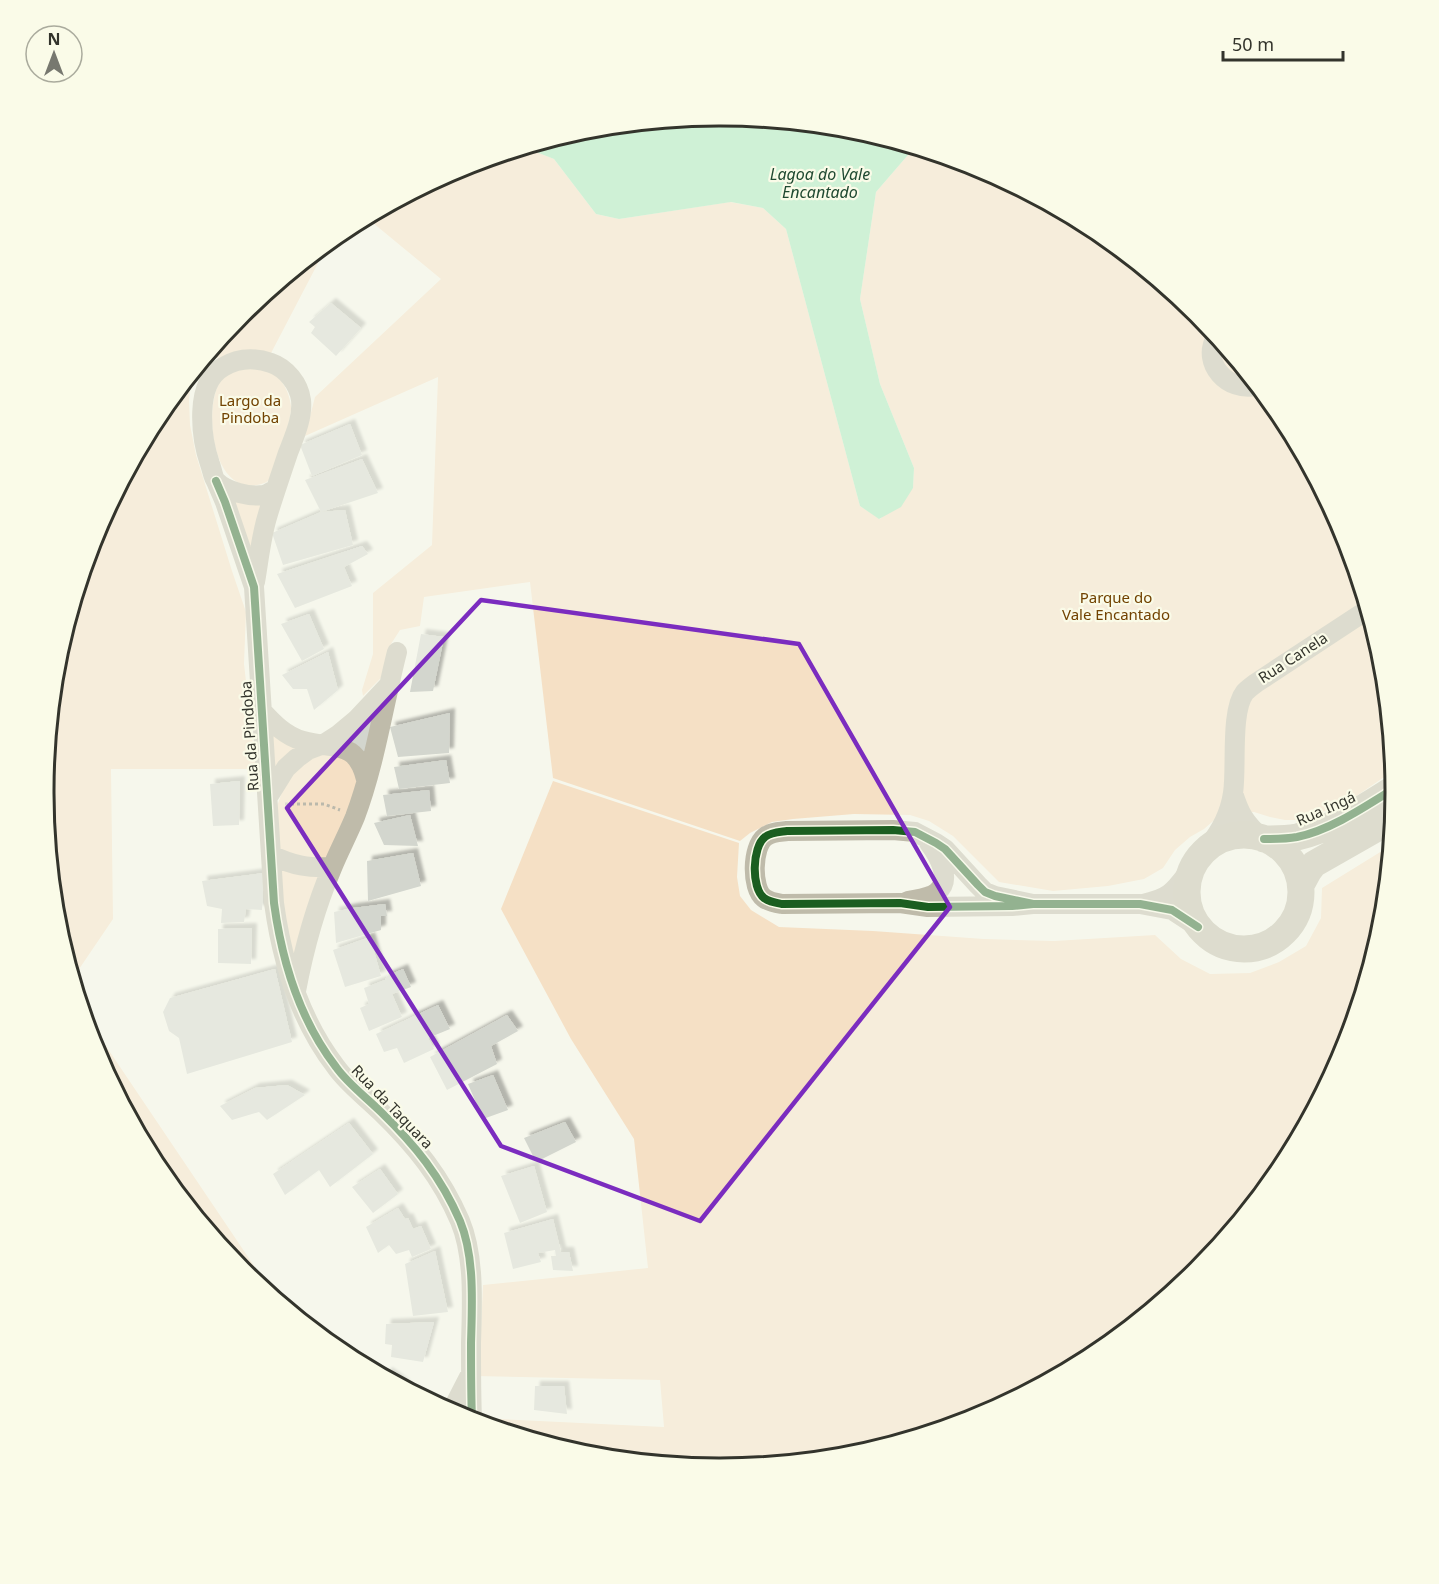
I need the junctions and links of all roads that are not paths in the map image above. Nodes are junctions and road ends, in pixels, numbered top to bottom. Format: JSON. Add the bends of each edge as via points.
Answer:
{"nodes":[{"id":1,"x":1213,"y":346,"type":"edge"},
{"id":2,"x":1247,"y":387,"type":"edge"},
{"id":3,"x":216,"y":481,"type":"junction"},
{"id":4,"x":276,"y":489,"type":"junction"},
{"id":5,"x":254,"y":587,"type":"junction"},
{"id":6,"x":1360,"y":614,"type":"edge"},
{"id":7,"x":397,"y":652,"type":"dead end"},
{"id":8,"x":388,"y":686,"type":"junction"},
{"id":9,"x":261,"y":710,"type":"junction"},
{"id":10,"x":324,"y":744,"type":"junction"},
{"id":11,"x":366,"y":779,"type":"junction"},
{"id":12,"x":1233,"y":793,"type":"junction"},
{"id":13,"x":1385,"y":795,"type":"edge"},
{"id":14,"x":268,"y":801,"type":"junction"},
{"id":15,"x":1384,"y":824,"type":"edge"},
{"id":16,"x":925,"y":837,"type":"junction"},
{"id":17,"x":1262,"y":838,"type":"junction"},
{"id":18,"x":1209,"y":847,"type":"junction"},
{"id":19,"x":271,"y":855,"type":"junction"},
{"id":20,"x":332,"y":867,"type":"junction"},
{"id":21,"x":1191,"y":869,"type":"junction"},
{"id":22,"x":1301,"y":885,"type":"junction"},
{"id":23,"x":900,"y":903,"type":"junction"},
{"id":24,"x":1033,"y":904,"type":"junction"},
{"id":25,"x":1140,"y":904,"type":"junction"},
{"id":26,"x":1198,"y":927,"type":"junction"},
{"id":27,"x":295,"y":994,"type":"junction"},
{"id":28,"x":471,"y":1371,"type":"junction"},
{"id":29,"x":456,"y":1403,"type":"edge"},
{"id":30,"x":472,"y":1409,"type":"edge"}],
"edges":[{"from":1,"to":2,"type":"street","via":[[1219,374],[1227,381]]},
{"from":3,"to":4,"type":"street","via":[[229,490],[254,496]]},
{"from":3,"to":4,"type":"street","name":"Rua da Pindoba","via":[[203,435],[205,390],[219,369],[232,362],[261,359],[287,373],[301,399],[297,430]]},
{"from":3,"to":5,"type":"street","name":"Rua da Pindoba"},
{"from":4,"to":5,"type":"street","name":"Rua da Pindoba"},
{"from":5,"to":9,"type":"street","name":"Rua da Pindoba"},
{"from":6,"to":12,"type":"street","name":"Rua Canela","via":[[1244,693],[1238,706]]},
{"from":7,"to":8,"type":"street"},
{"from":8,"to":10,"type":"street","via":[[356,720]]},
{"from":8,"to":11,"type":"street"},
{"from":9,"to":10,"type":"street","via":[[286,734]]},
{"from":9,"to":14,"type":"street","name":"Rua da Pindoba"},
{"from":10,"to":11,"type":"street","via":[[350,751],[363,766]]},
{"from":10,"to":14,"type":"street","via":[[297,758],[282,774]]},
{"from":11,"to":20,"type":"street","via":[[355,818]]},
{"from":12,"to":17,"type":"street","name":"Rua Canela","via":[[1240,814]]},
{"from":12,"to":18,"type":"street","name":"Rua Canela","via":[[1229,814]]},
{"from":13,"to":17,"type":"street","name":"Rua Ingá","via":[[1351,815],[1299,837]]},
{"from":14,"to":19,"type":"street","name":"Rua da Pindoba"},
{"from":15,"to":22,"type":"street","via":[[1314,864]]},
{"from":16,"to":23,"type":"street","via":[[941,863],[942,884],[936,892]]},
{"from":16,"to":23,"type":"street","via":[[904,831],[787,831],[774,832],[759,843],[756,881],[763,898],[771,902]]},
{"from":16,"to":24,"type":"street","via":[[945,849],[985,892]]},
{"from":17,"to":18,"type":"street","via":[[1233,836]]},
{"from":17,"to":22,"type":"street","via":[[1288,856]]},
{"from":18,"to":21,"type":"street"},
{"from":19,"to":20,"type":"street","via":[[300,867]]},
{"from":19,"to":27,"type":"street","name":"Rua da Pindoba","via":[[278,933]]},
{"from":20,"to":27,"type":"street","via":[[308,932]]},
{"from":21,"to":25,"type":"street","via":[[1166,897]]},
{"from":21,"to":26,"type":"street","via":[[1187,905]]},
{"from":22,"to":26,"type":"street","via":[[1301,900],[1290,927],[1266,945],[1236,949],[1208,938]]},
{"from":23,"to":24,"type":"street","via":[[928,907]]},
{"from":24,"to":25,"type":"street"},
{"from":25,"to":26,"type":"street","via":[[1172,910]]},
{"from":27,"to":28,"type":"street","name":"Rua da Taquara","via":[[307,1022],[337,1069],[406,1136],[446,1191],[461,1224],[470,1259]]},
{"from":28,"to":29,"type":"street"},
{"from":28,"to":30,"type":"street","name":"Rua da Taquara"}]}
